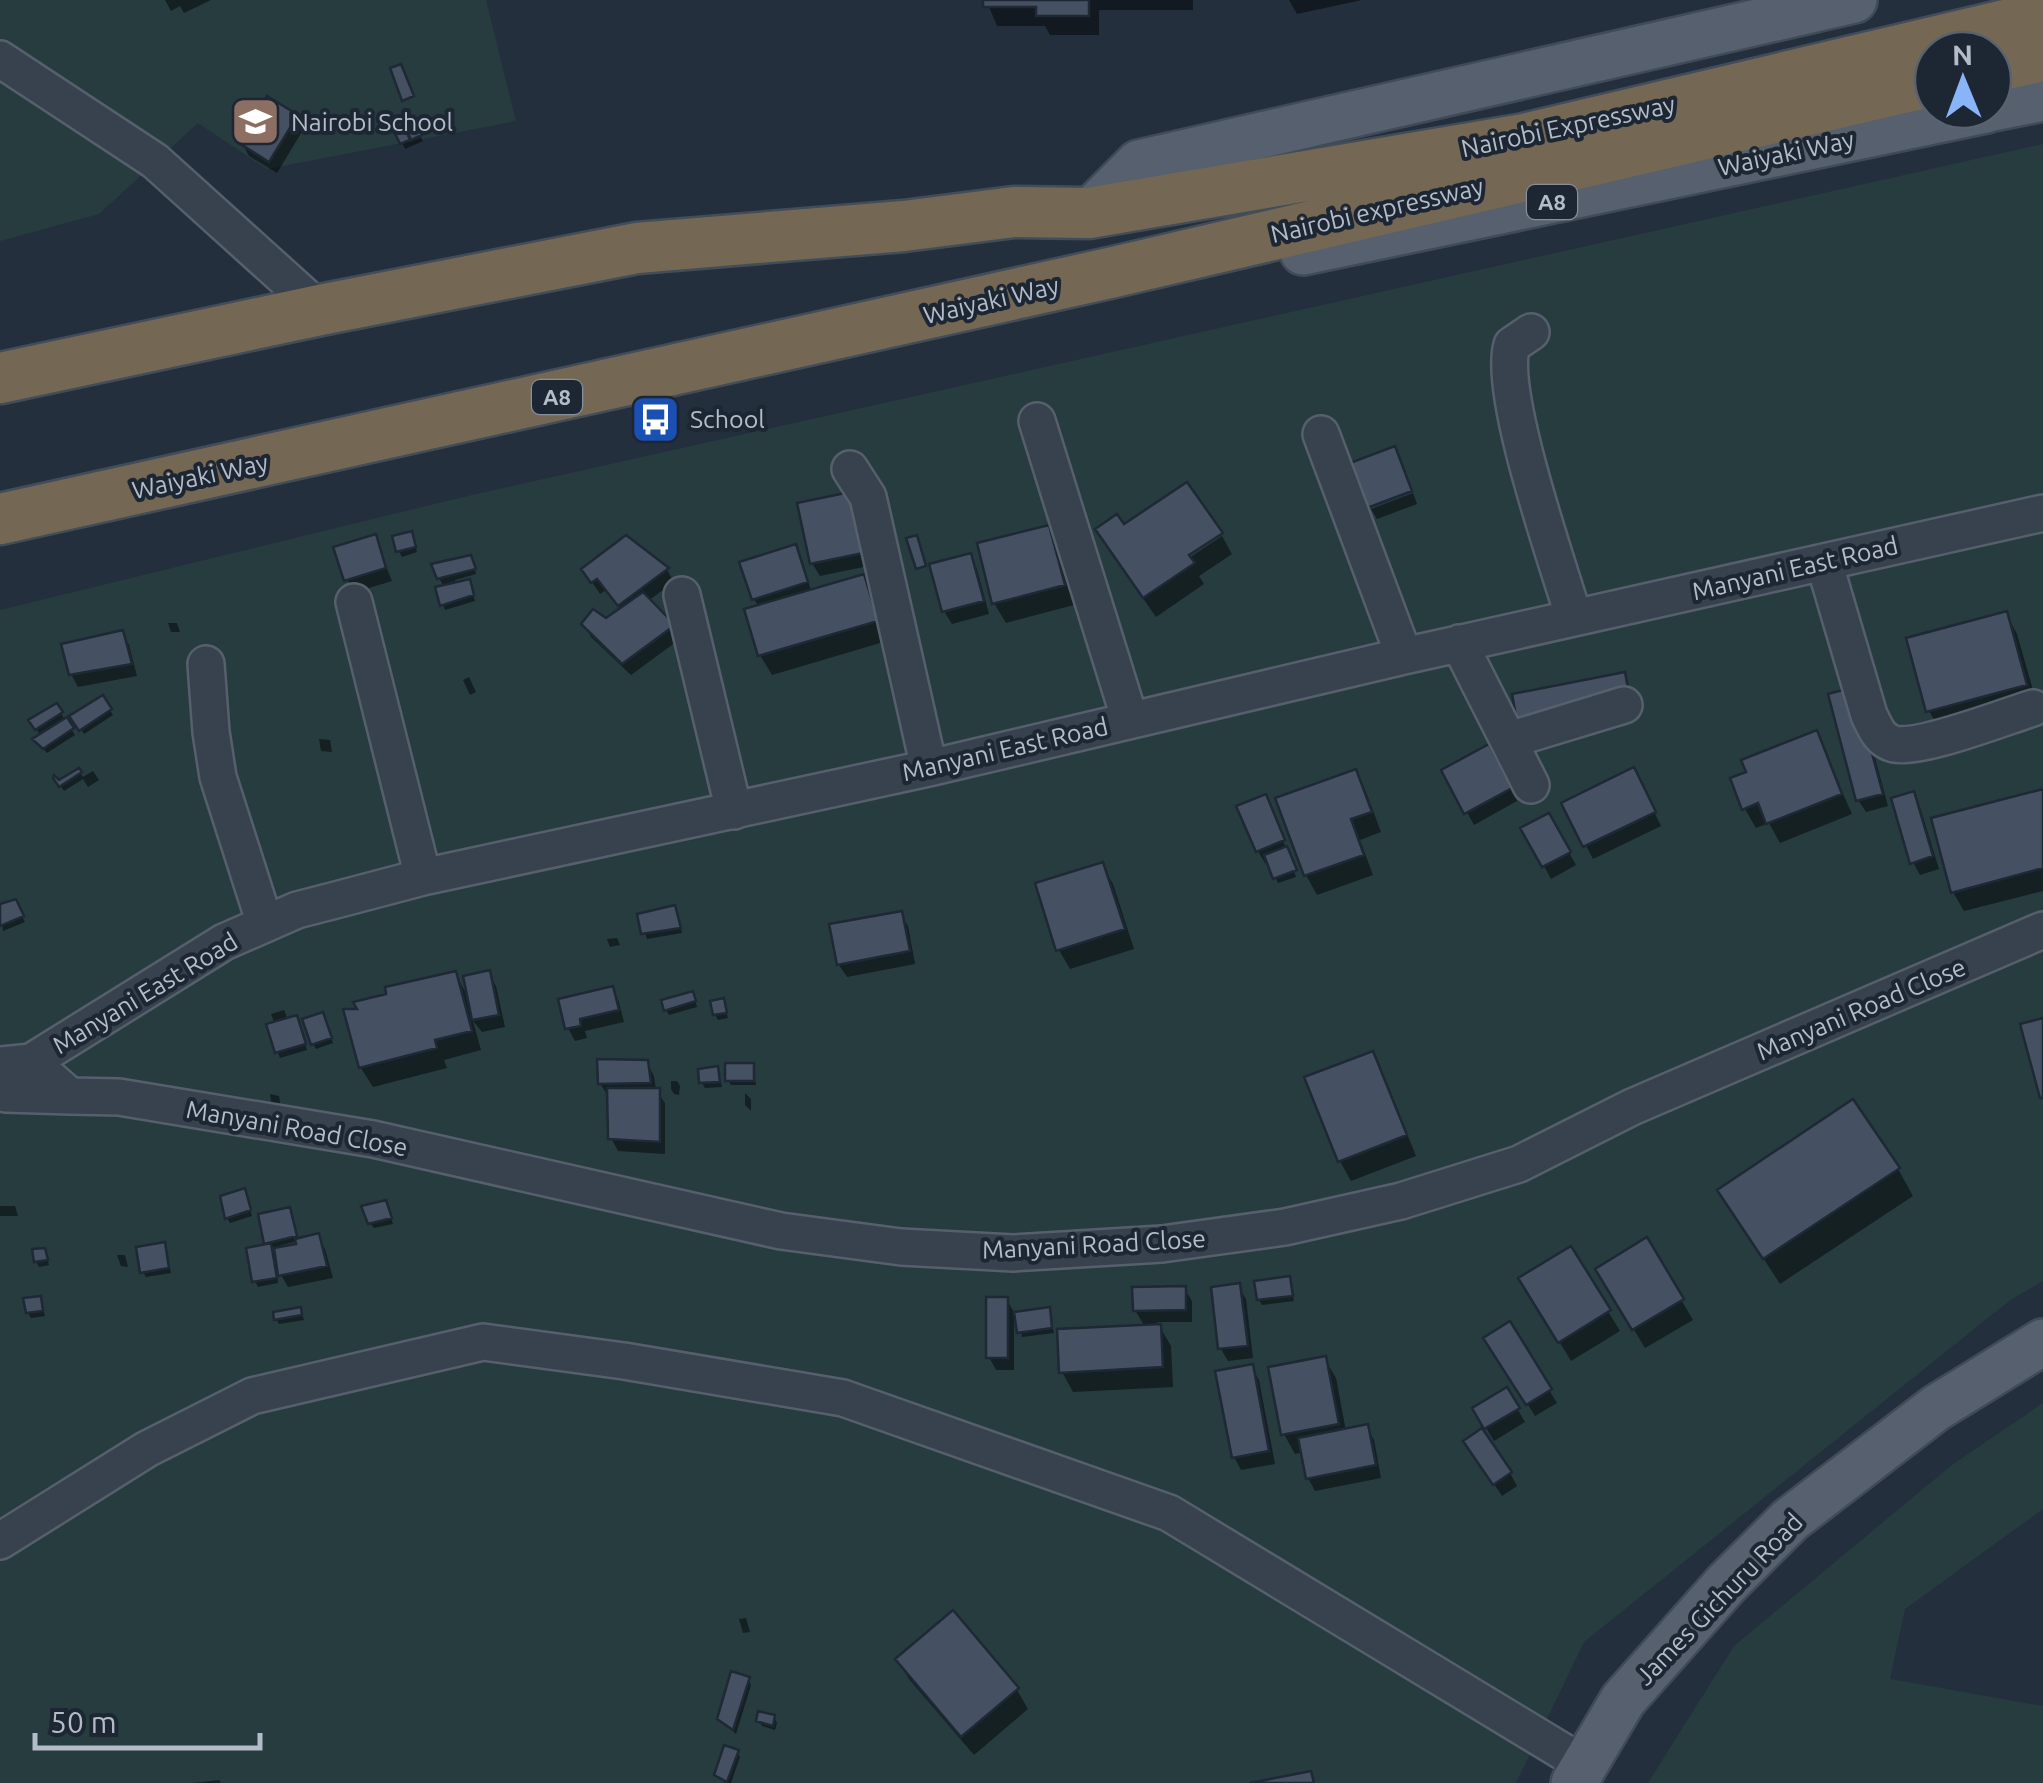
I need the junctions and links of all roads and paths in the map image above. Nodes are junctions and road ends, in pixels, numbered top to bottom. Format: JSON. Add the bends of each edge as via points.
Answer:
{"nodes":[{"id":1,"x":1854,"y":0,"type":"edge"},
{"id":2,"x":2043,"y":16,"type":"edge"},
{"id":3,"x":2043,"y":56,"type":"edge"},
{"id":4,"x":0,"y":59,"type":"edge"},
{"id":5,"x":2013,"y":63,"type":"edge"},
{"id":6,"x":1913,"y":86,"type":"edge"},
{"id":7,"x":2043,"y":98,"type":"edge"},
{"id":8,"x":2013,"y":104,"type":"edge"},
{"id":9,"x":1913,"y":126,"type":"edge"},
{"id":10,"x":1089,"y":213,"type":"junction"},
{"id":11,"x":1114,"y":272,"type":"junction"},
{"id":12,"x":320,"y":310,"type":"junction"},
{"id":13,"x":1531,"y":332,"type":"dead end"},
{"id":14,"x":0,"y":378,"type":"edge"},
{"id":15,"x":1036,"y":421,"type":"dead end"},
{"id":16,"x":1321,"y":434,"type":"dead end"},
{"id":17,"x":850,"y":470,"type":"dead end"},
{"id":18,"x":2043,"y":512,"type":"edge"},
{"id":19,"x":0,"y":519,"type":"edge"},
{"id":20,"x":1824,"y":562,"type":"junction"},
{"id":21,"x":682,"y":596,"type":"dead end"},
{"id":22,"x":354,"y":602,"type":"dead end"},
{"id":23,"x":1574,"y":618,"type":"junction"},
{"id":24,"x":1459,"y":643,"type":"junction"},
{"id":25,"x":1404,"y":656,"type":"junction"},
{"id":26,"x":206,"y":664,"type":"dead end"},
{"id":27,"x":1624,"y":705,"type":"dead end"},
{"id":28,"x":2033,"y":708,"type":"dead end"},
{"id":29,"x":1130,"y":720,"type":"junction"},
{"id":30,"x":1508,"y":740,"type":"junction"},
{"id":31,"x":929,"y":768,"type":"junction"},
{"id":32,"x":1531,"y":785,"type":"dead end"},
{"id":33,"x":734,"y":811,"type":"junction"},
{"id":34,"x":423,"y":877,"type":"junction"},
{"id":35,"x":265,"y":924,"type":"junction"},
{"id":36,"x":2043,"y":930,"type":"edge"},
{"id":37,"x":28,"y":1058,"type":"edge"},
{"id":38,"x":0,"y":1090,"type":"edge"},
{"id":39,"x":86,"y":1096,"type":"junction"},
{"id":40,"x":2043,"y":1342,"type":"edge"},
{"id":41,"x":0,"y":1540,"type":"edge"},
{"id":42,"x":1579,"y":1774,"type":"edge"}],
"edges":[{"from":1,"to":10,"type":"main road","via":[[1139,164]]},
{"from":2,"to":10,"type":"highway","name":"Nairobi Expressway","via":[[1524,139]]},
{"from":3,"to":5,"type":"highway"},
{"from":4,"to":12,"type":"street","via":[[155,161]]},
{"from":6,"to":11,"type":"highway","name":"Nairobi expressway","number":"A8"},
{"from":7,"to":8,"type":"main road","name":"Waiyaki Way","number":"A8"},
{"from":9,"to":11,"type":"main road","name":"Waiyaki Way","number":"A8","via":[[1259,260]]},
{"from":10,"to":12,"type":"highway","via":[[1014,212],[638,248]]},
{"from":11,"to":19,"type":"highway","name":"Waiyaki Way","number":"A8"},
{"from":12,"to":14,"type":"highway"},
{"from":13,"to":23,"type":"street","via":[[1512,345],[1509,374]]},
{"from":15,"to":29,"type":"street"},
{"from":16,"to":25,"type":"street"},
{"from":17,"to":31,"type":"street","via":[[868,497]]},
{"from":18,"to":20,"type":"street","name":"Manyani East Road"},
{"from":20,"to":23,"type":"street","name":"Manyani East Road"},
{"from":20,"to":28,"type":"street","via":[[1880,736],[1916,744]]},
{"from":21,"to":33,"type":"street"},
{"from":22,"to":34,"type":"street"},
{"from":23,"to":24,"type":"street","name":"Manyani East Road"},
{"from":24,"to":25,"type":"street","name":"Manyani East Road"},
{"from":24,"to":30,"type":"street"},
{"from":25,"to":29,"type":"street","name":"Manyani East Road"},
{"from":26,"to":35,"type":"street","via":[[218,777]]},
{"from":27,"to":30,"type":"street"},
{"from":29,"to":31,"type":"street","name":"Manyani East Road"},
{"from":30,"to":32,"type":"street"},
{"from":31,"to":33,"type":"street","name":"Manyani East Road"},
{"from":33,"to":34,"type":"street","name":"Manyani East Road"},
{"from":34,"to":35,"type":"street","name":"Manyani East Road"},
{"from":35,"to":37,"type":"street","name":"Manyani East Road"},
{"from":36,"to":39,"type":"street","name":"Manyani Road Close","via":[[1632,1106],[1520,1164],[1285,1227],[1162,1244],[1012,1253],[782,1231],[373,1140]]},
{"from":37,"to":39,"type":"street","via":[[82,1082]]},
{"from":38,"to":39,"type":"street","name":"Manyani Road Close"},
{"from":40,"to":42,"type":"main road","name":"James Gichuru Road","via":[[1936,1408],[1790,1520],[1623,1700]]},
{"from":41,"to":42,"type":"street","via":[[147,1449],[252,1396],[483,1342],[624,1361],[843,1398],[1170,1513]]}]}
